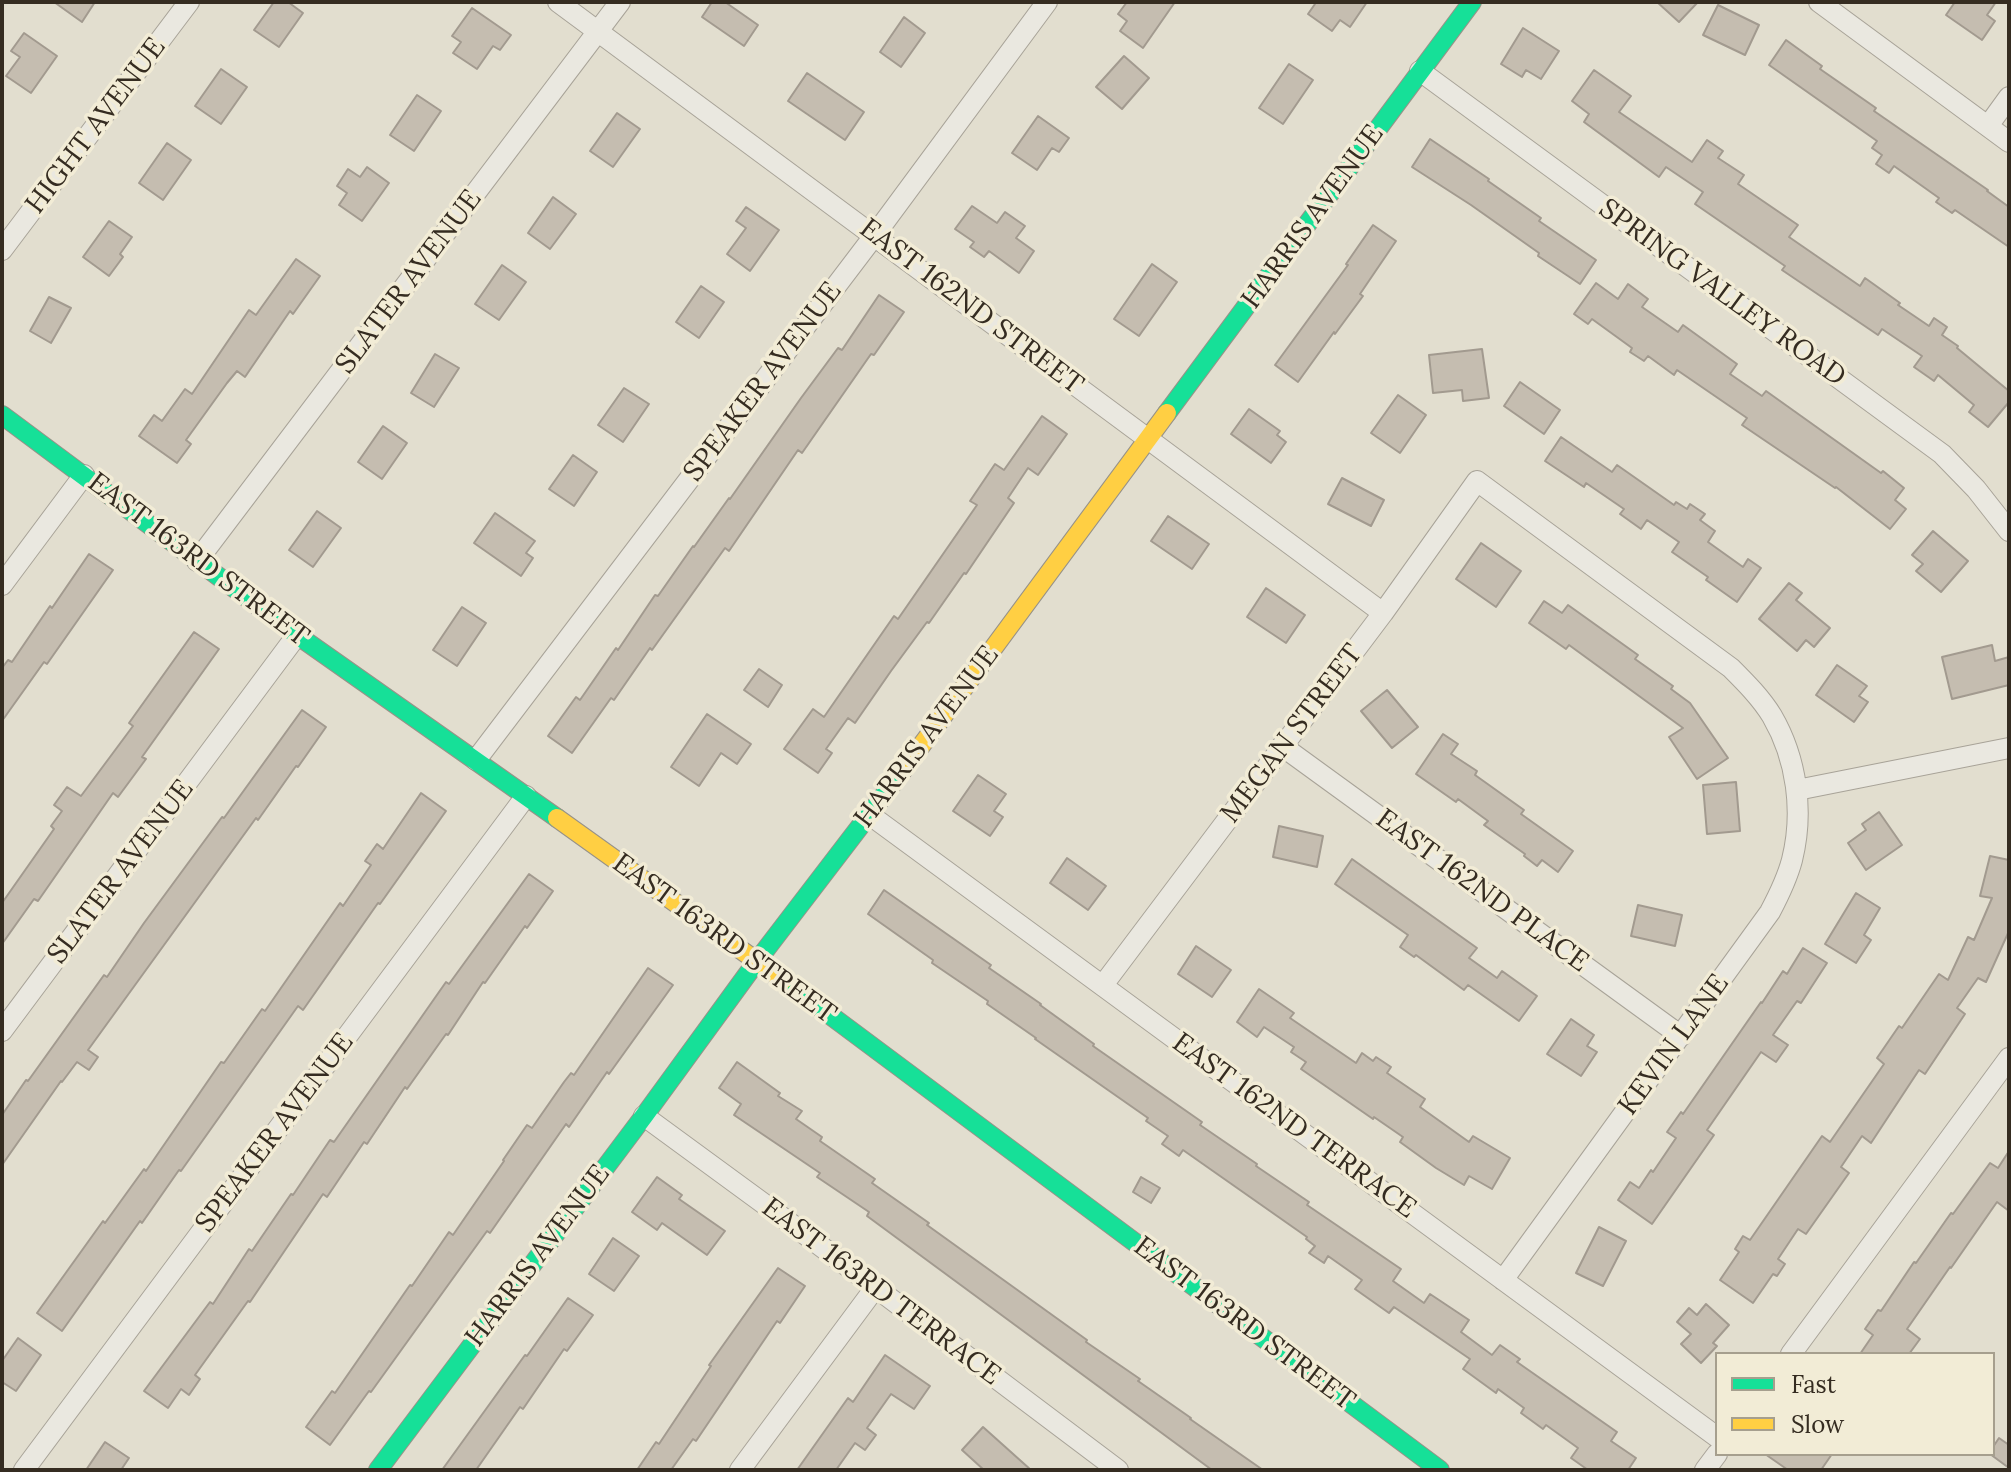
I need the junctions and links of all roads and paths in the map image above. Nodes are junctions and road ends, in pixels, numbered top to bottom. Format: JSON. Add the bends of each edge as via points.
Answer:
{"nodes":[{"id":1,"x":189,"y":2,"type":"edge"},
{"id":2,"x":558,"y":2,"type":"edge"},
{"id":3,"x":620,"y":2,"type":"edge"},
{"id":4,"x":1047,"y":2,"type":"edge"},
{"id":5,"x":1472,"y":2,"type":"edge"},
{"id":6,"x":1819,"y":2,"type":"edge"},
{"id":7,"x":598,"y":32,"type":"junction"},
{"id":8,"x":1420,"y":71,"type":"junction"},
{"id":9,"x":2009,"y":97,"type":"edge"},
{"id":10,"x":1988,"y":126,"type":"junction"},
{"id":11,"x":2009,"y":142,"type":"edge"},
{"id":12,"x":874,"y":236,"type":"junction"},
{"id":13,"x":2,"y":250,"type":"edge"},
{"id":14,"x":2,"y":415,"type":"edge"},
{"id":15,"x":1149,"y":440,"type":"junction"},
{"id":16,"x":84,"y":475,"type":"junction"},
{"id":17,"x":1477,"y":481,"type":"joint"},
{"id":18,"x":2009,"y":531,"type":"edge"},
{"id":19,"x":197,"y":561,"type":"junction"},
{"id":20,"x":2,"y":585,"type":"edge"},
{"id":21,"x":1383,"y":613,"type":"junction"},
{"id":22,"x":297,"y":635,"type":"junction"},
{"id":23,"x":1282,"y":746,"type":"junction"},
{"id":24,"x":2009,"y":748,"type":"edge"},
{"id":25,"x":476,"y":760,"type":"junction"},
{"id":26,"x":1797,"y":790,"type":"junction"},
{"id":27,"x":526,"y":796,"type":"junction"},
{"id":28,"x":870,"y":815,"type":"junction"},
{"id":29,"x":757,"y":961,"type":"junction"},
{"id":30,"x":1103,"y":985,"type":"junction"},
{"id":31,"x":2,"y":1031,"type":"edge"},
{"id":32,"x":1681,"y":1036,"type":"junction"},
{"id":33,"x":2009,"y":1058,"type":"edge"},
{"id":34,"x":644,"y":1116,"type":"junction"},
{"id":35,"x":1503,"y":1280,"type":"junction"},
{"id":36,"x":875,"y":1288,"type":"junction"},
{"id":37,"x":1792,"y":1352,"type":"edge"},
{"id":38,"x":1715,"y":1436,"type":"edge"},
{"id":39,"x":1094,"y":1463,"type":"edge"},
{"id":40,"x":24,"y":1470,"type":"edge"},
{"id":41,"x":378,"y":1470,"type":"edge"},
{"id":42,"x":740,"y":1470,"type":"edge"},
{"id":43,"x":1118,"y":1470,"type":"edge"},
{"id":44,"x":1440,"y":1470,"type":"edge"}],
"edges":[{"from":1,"to":13,"type":"street","name":"HIGHT AVENUE"},
{"from":2,"to":7,"type":"street","name":"EAST 162ND STREET"},
{"from":3,"to":7,"type":"street","name":"SLATER AVENUE"},
{"from":4,"to":12,"type":"street","name":"SPEAKER AVENUE"},
{"from":5,"to":8,"type":"street","name":"HARRIS AVENUE"},
{"from":6,"to":10,"type":"street"},
{"from":7,"to":12,"type":"street","name":"EAST 162ND STREET"},
{"from":7,"to":19,"type":"street","name":"SLATER AVENUE"},
{"from":8,"to":15,"type":"street","name":"HARRIS AVENUE"},
{"from":8,"to":18,"type":"street","name":"SPRING VALLEY ROAD","via":[[1942,454]]},
{"from":9,"to":10,"type":"street"},
{"from":10,"to":11,"type":"street"},
{"from":12,"to":15,"type":"street","name":"EAST 162ND STREET"},
{"from":12,"to":25,"type":"street","name":"SPEAKER AVENUE"},
{"from":14,"to":16,"type":"street","name":"EAST 163RD STREET"},
{"from":15,"to":21,"type":"street","name":"EAST 162ND STREET"},
{"from":15,"to":28,"type":"street","name":"HARRIS AVENUE"},
{"from":16,"to":19,"type":"street","name":"EAST 163RD STREET"},
{"from":16,"to":20,"type":"street"},
{"from":17,"to":21,"type":"street","name":"MEGAN STREET"},
{"from":17,"to":26,"type":"street","name":"KEVIN LANE","via":[[1731,668],[1772,716]]},
{"from":19,"to":22,"type":"street","name":"EAST 163RD STREET"},
{"from":21,"to":23,"type":"street","name":"MEGAN STREET"},
{"from":22,"to":25,"type":"street","name":"EAST 163RD STREET"},
{"from":22,"to":31,"type":"street","name":"SLATER AVENUE"},
{"from":23,"to":30,"type":"street","name":"MEGAN STREET"},
{"from":23,"to":32,"type":"street","name":"EAST 162ND PLACE"},
{"from":24,"to":26,"type":"street"},
{"from":25,"to":27,"type":"street","name":"EAST 163RD STREET"},
{"from":26,"to":32,"type":"street","name":"KEVIN LANE","via":[[1798,824],[1784,885]]},
{"from":27,"to":29,"type":"street","name":"EAST 163RD STREET"},
{"from":27,"to":40,"type":"street","name":"SPEAKER AVENUE"},
{"from":28,"to":29,"type":"street","name":"HARRIS AVENUE"},
{"from":28,"to":30,"type":"street","name":"EAST 162ND TERRACE"},
{"from":29,"to":34,"type":"street","name":"HARRIS AVENUE"},
{"from":29,"to":44,"type":"street","name":"EAST 163RD STREET"},
{"from":30,"to":35,"type":"street","name":"EAST 162ND TERRACE"},
{"from":32,"to":35,"type":"street","name":"KEVIN LANE"},
{"from":33,"to":37,"type":"street"},
{"from":34,"to":36,"type":"street","name":"EAST 163RD TERRACE"},
{"from":34,"to":41,"type":"street","name":"HARRIS AVENUE"},
{"from":35,"to":38,"type":"street","name":"EAST 162ND TERRACE"},
{"from":36,"to":39,"type":"street","name":"EAST 163RD TERRACE"},
{"from":36,"to":42,"type":"street"},
{"from":39,"to":43,"type":"street","name":"EAST 163RD TERRACE"}]}
